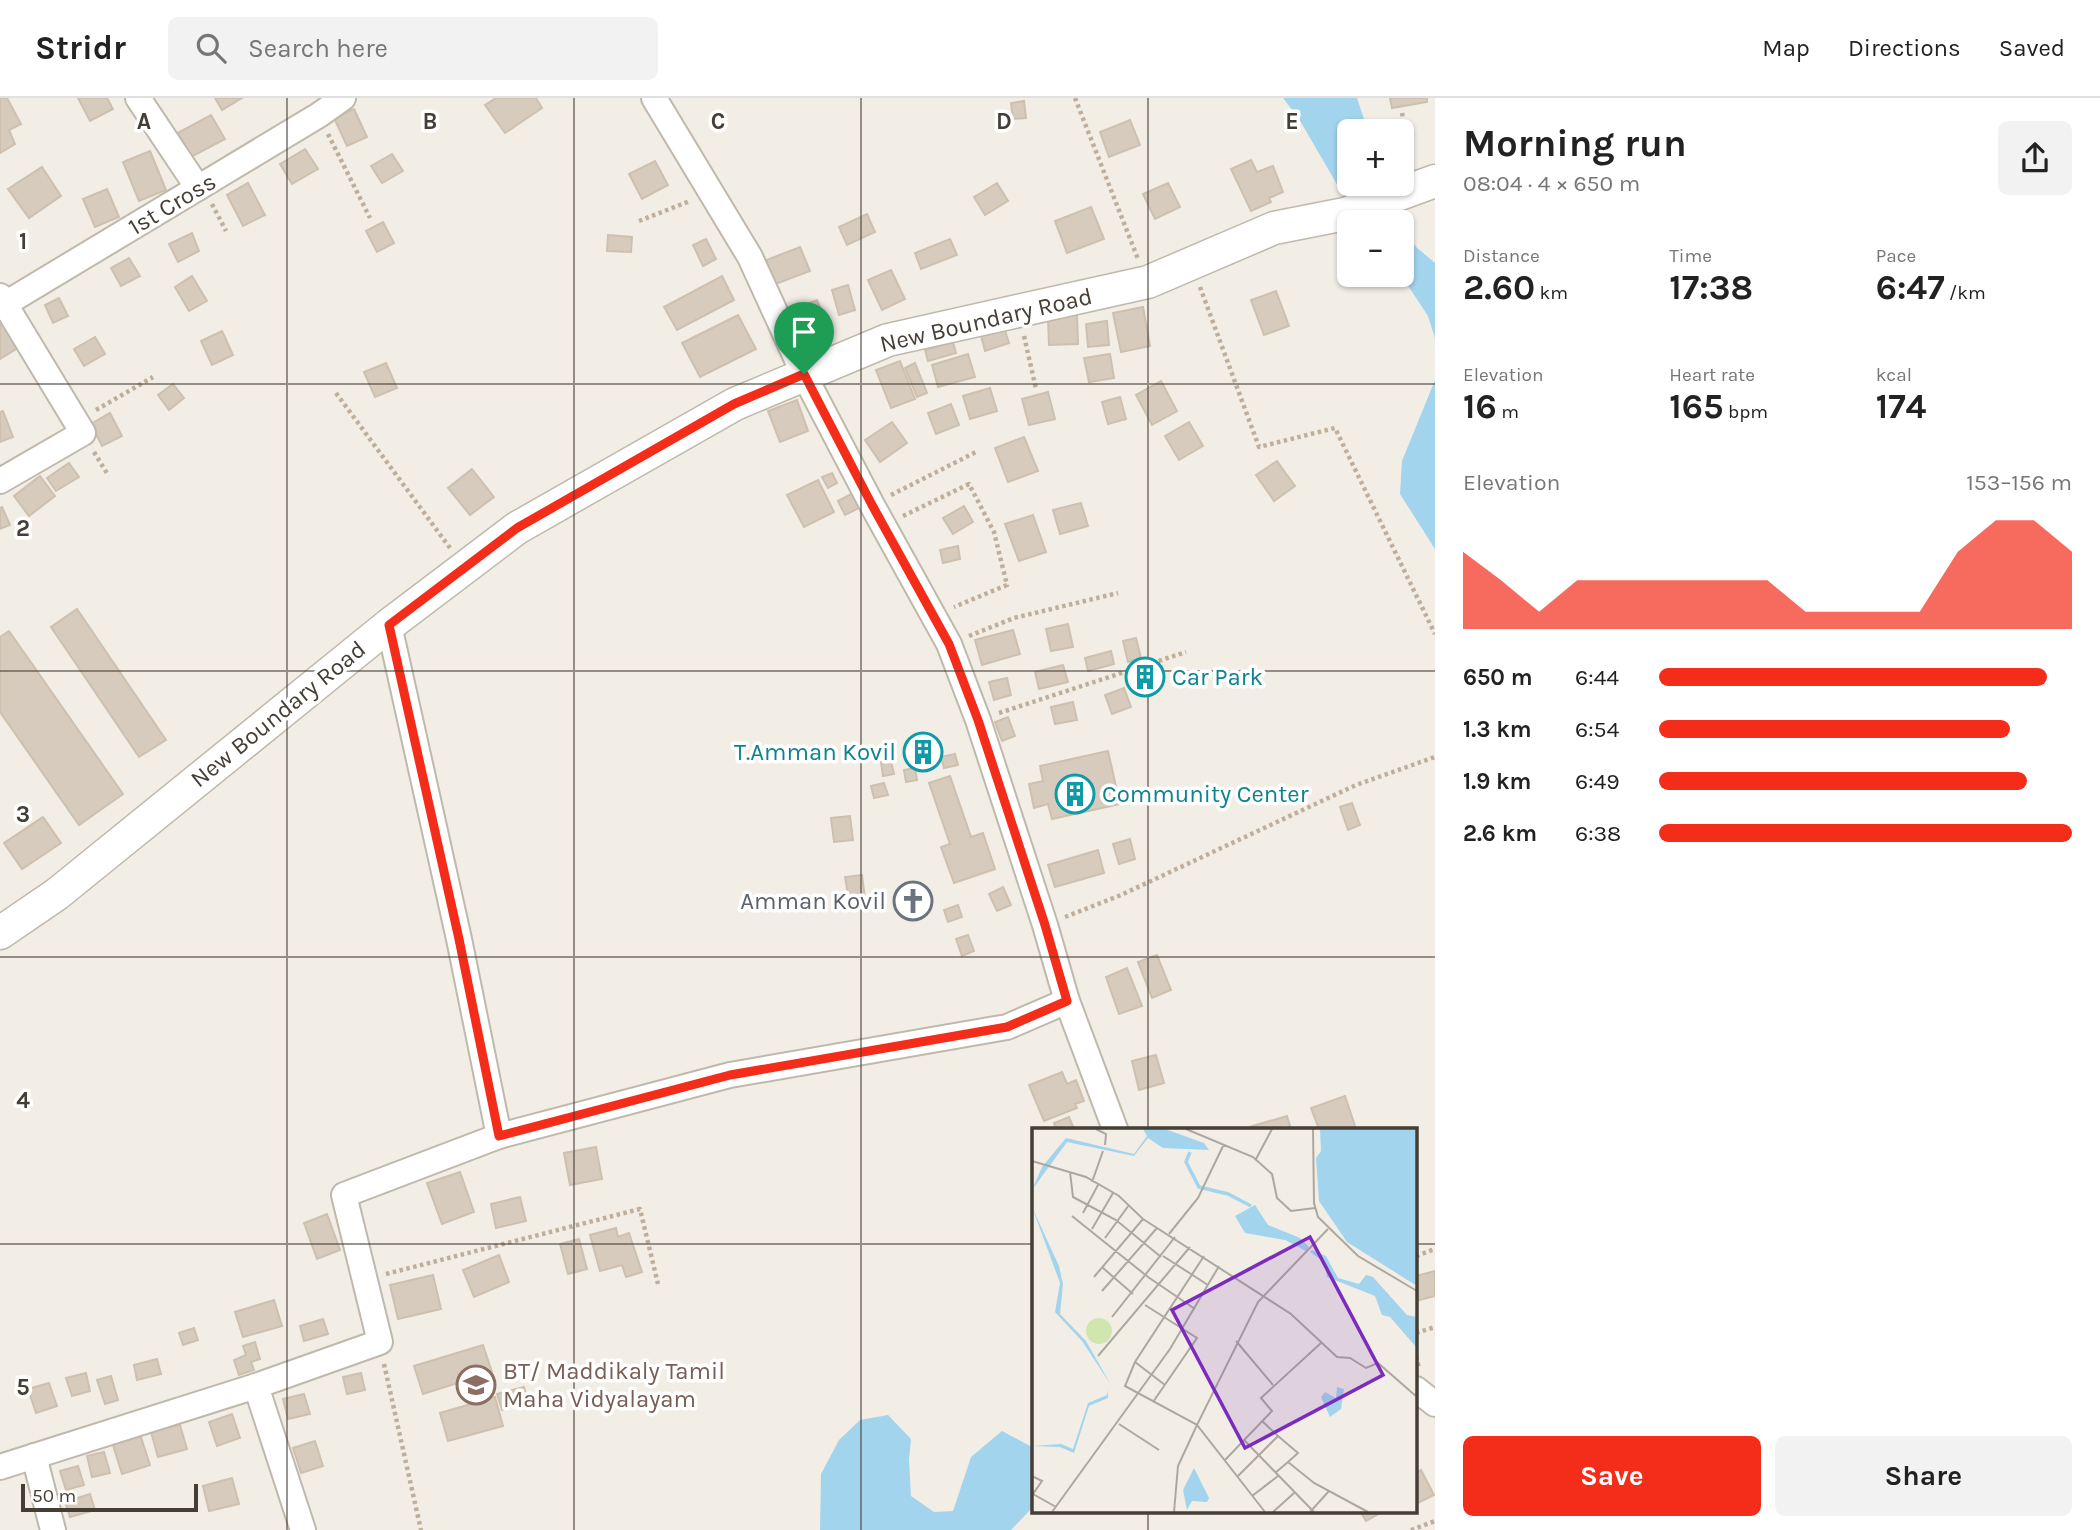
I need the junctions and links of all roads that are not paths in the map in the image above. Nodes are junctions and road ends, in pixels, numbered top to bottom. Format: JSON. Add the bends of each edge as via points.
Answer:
{"nodes":[{"id":1,"x":138,"y":98,"type":"edge"},
{"id":2,"x":343,"y":98,"type":"edge"},
{"id":3,"x":654,"y":98,"type":"edge"},
{"id":4,"x":198,"y":188,"type":"junction"},
{"id":5,"x":1416,"y":188,"type":"edge"},
{"id":6,"x":1,"y":303,"type":"edge"},
{"id":7,"x":804,"y":374,"type":"junction"},
{"id":8,"x":0,"y":481,"type":"edge"},
{"id":9,"x":389,"y":625,"type":"junction"},
{"id":10,"x":0,"y":933,"type":"edge"},
{"id":11,"x":1067,"y":1001,"type":"junction"},
{"id":12,"x":1115,"y":1128,"type":"edge"},
{"id":13,"x":499,"y":1136,"type":"junction"},
{"id":14,"x":256,"y":1386,"type":"junction"},
{"id":15,"x":1418,"y":1391,"type":"edge"},
{"id":16,"x":1435,"y":1404,"type":"edge"},
{"id":17,"x":34,"y":1456,"type":"junction"},
{"id":18,"x":0,"y":1467,"type":"edge"},
{"id":19,"x":53,"y":1530,"type":"edge"},
{"id":20,"x":303,"y":1530,"type":"edge"}],
"edges":[{"from":1,"to":4,"type":"street"},
{"from":2,"to":4,"type":"street","name":"1st Cross"},
{"from":3,"to":7,"type":"street","via":[[750,257]]},
{"from":4,"to":6,"type":"street","name":"1st Cross"},
{"from":5,"to":7,"type":"street","name":"New Boundary Road","via":[[1345,214],[1274,228],[1148,282],[888,340]]},
{"from":6,"to":8,"type":"street","via":[[79,427]]},
{"from":7,"to":9,"type":"street","name":"New Boundary Road","via":[[722,411],[517,528]]},
{"from":7,"to":11,"type":"street","via":[[949,644],[978,720]]},
{"from":9,"to":10,"type":"street","name":"New Boundary Road","via":[[57,894]]},
{"from":9,"to":13,"type":"street"},
{"from":11,"to":12,"type":"street"},
{"from":11,"to":13,"type":"street","via":[[1007,1027],[730,1075]]},
{"from":13,"to":14,"type":"street","via":[[344,1195],[380,1342]]},
{"from":14,"to":17,"type":"street"},
{"from":14,"to":20,"type":"street"},
{"from":15,"to":16,"type":"street"},
{"from":17,"to":18,"type":"street"},
{"from":17,"to":19,"type":"street"}]}
